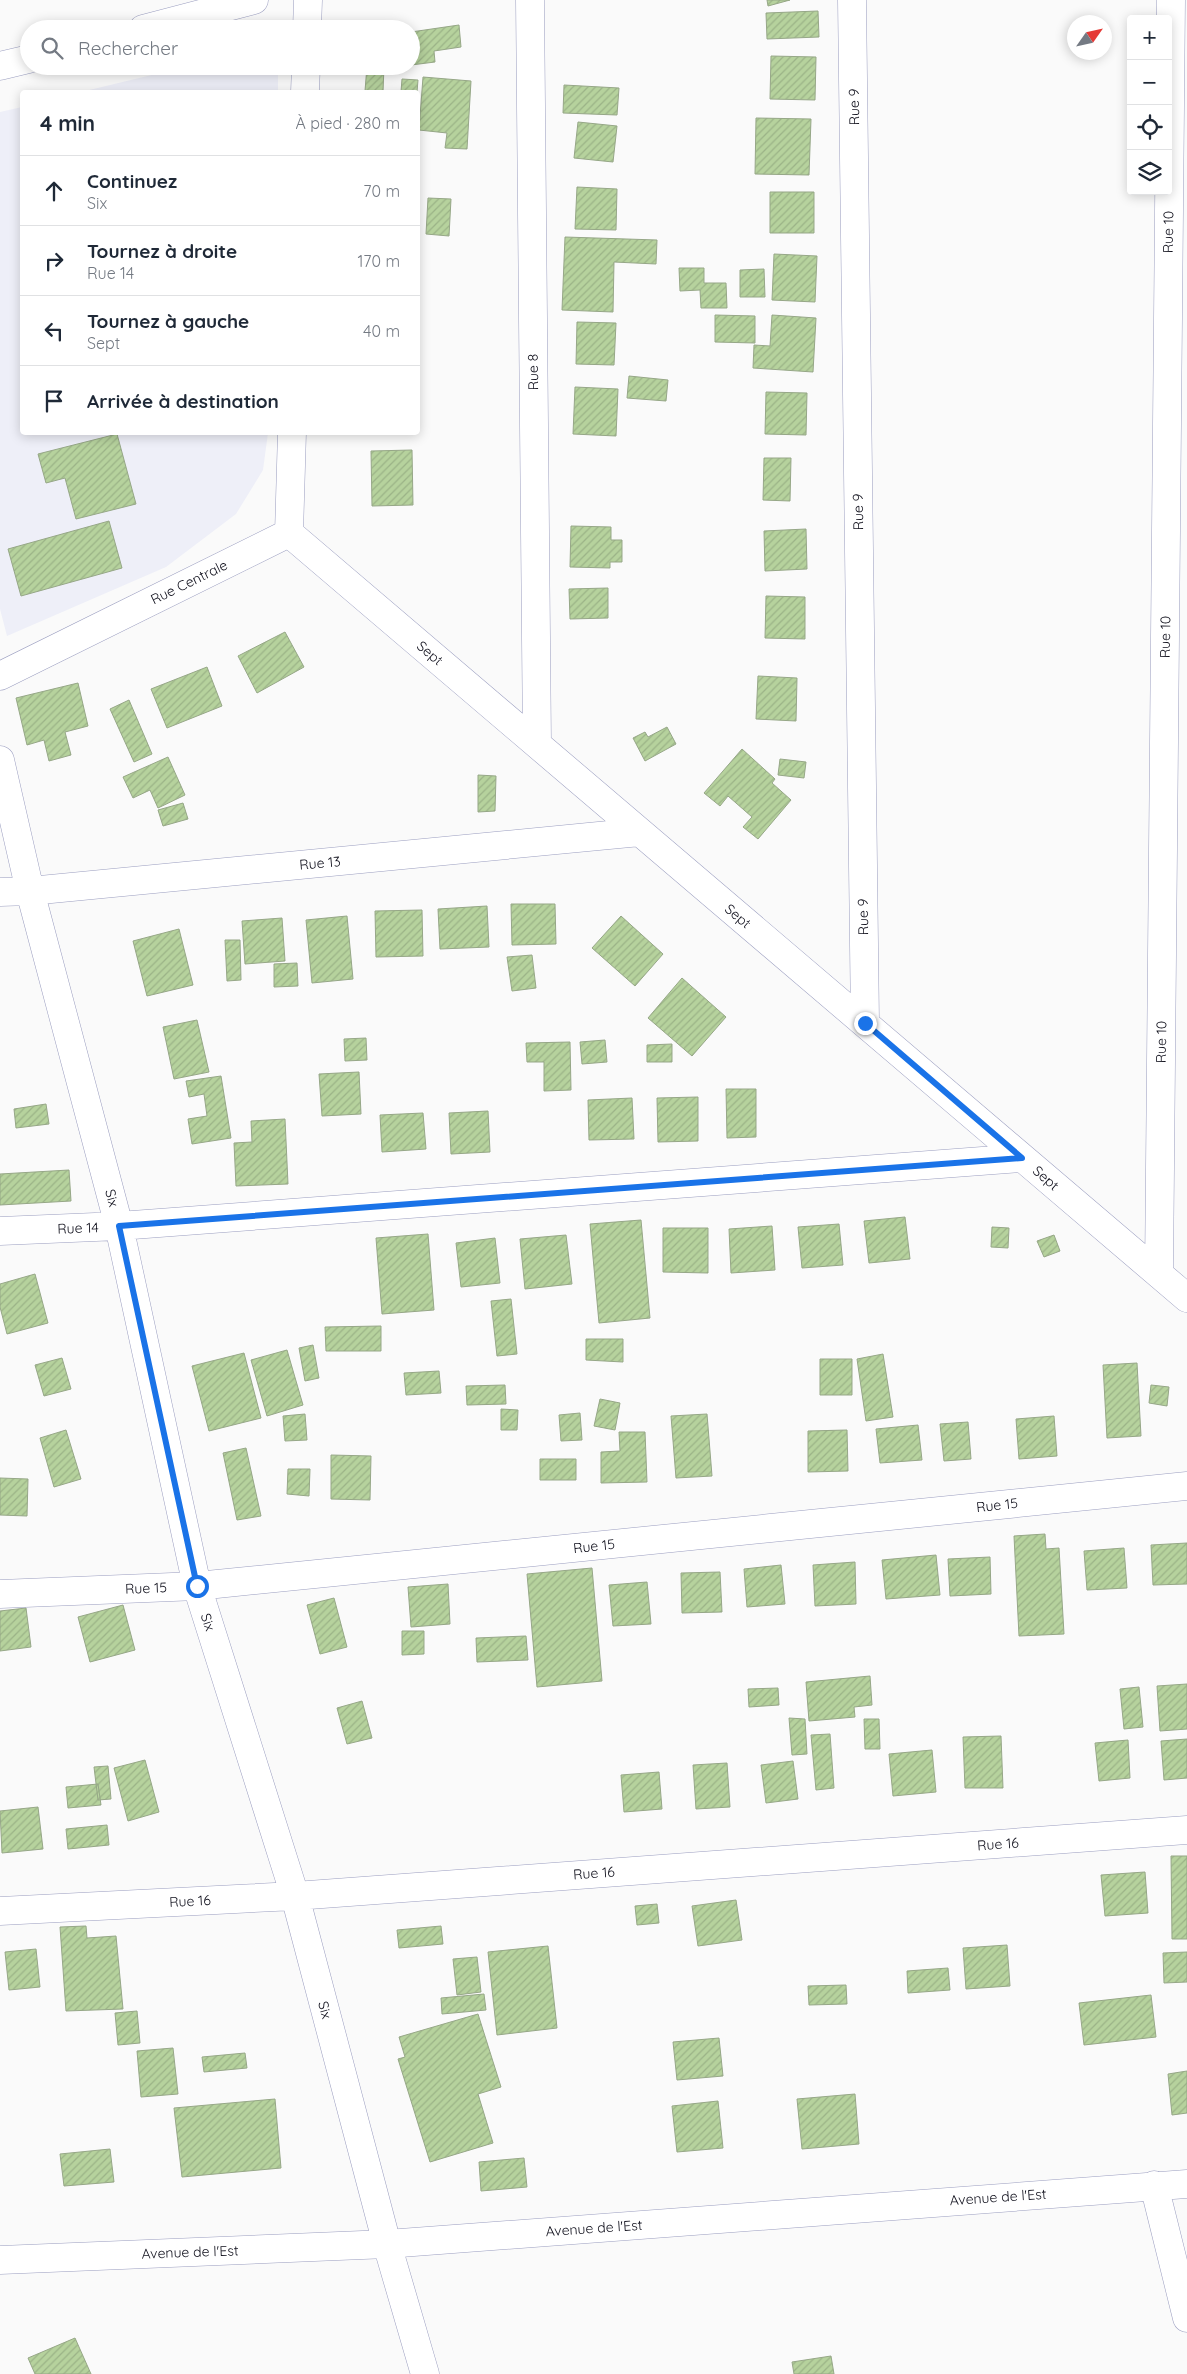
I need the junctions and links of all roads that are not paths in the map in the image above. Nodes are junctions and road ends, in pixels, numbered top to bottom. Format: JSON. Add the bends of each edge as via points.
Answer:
{"nodes":[{"id":1,"x":254,"y":0,"type":"edge"},
{"id":2,"x":308,"y":0,"type":"edge"},
{"id":3,"x":530,"y":0,"type":"edge"},
{"id":4,"x":852,"y":0,"type":"edge"},
{"id":5,"x":1171,"y":0,"type":"edge"},
{"id":6,"x":178,"y":20,"type":"edge"},
{"id":7,"x":307,"y":20,"type":"edge"},
{"id":8,"x":20,"y":61,"type":"edge"},
{"id":9,"x":0,"y":66,"type":"edge"},
{"id":10,"x":306,"y":75,"type":"edge"},
{"id":11,"x":305,"y":90,"type":"edge"},
{"id":12,"x":292,"y":435,"type":"edge"},
{"id":13,"x":289,"y":533,"type":"junction"},
{"id":14,"x":0,"y":676,"type":"edge"},
{"id":15,"x":536,"y":744,"type":"junction"},
{"id":16,"x":0,"y":760,"type":"edge"},
{"id":17,"x":640,"y":832,"type":"junction"},
{"id":18,"x":30,"y":891,"type":"junction"},
{"id":19,"x":0,"y":892,"type":"edge"},
{"id":20,"x":865,"y":1023,"type":"junction"},
{"id":21,"x":1022,"y":1158,"type":"junction"},
{"id":22,"x":119,"y":1226,"type":"junction"},
{"id":23,"x":0,"y":1231,"type":"edge"},
{"id":24,"x":1159,"y":1274,"type":"junction"},
{"id":25,"x":1187,"y":1298,"type":"edge"},
{"id":26,"x":1187,"y":1486,"type":"edge"},
{"id":27,"x":197,"y":1586,"type":"junction"},
{"id":28,"x":0,"y":1594,"type":"edge"},
{"id":29,"x":1187,"y":1830,"type":"edge"},
{"id":30,"x":295,"y":1896,"type":"junction"},
{"id":31,"x":0,"y":1911,"type":"edge"},
{"id":32,"x":1187,"y":2184,"type":"edge"},
{"id":33,"x":1154,"y":2185,"type":"junction"},
{"id":34,"x":387,"y":2244,"type":"junction"},
{"id":35,"x":0,"y":2260,"type":"edge"},
{"id":36,"x":1187,"y":2318,"type":"edge"},
{"id":37,"x":425,"y":2374,"type":"edge"}],
"edges":[{"from":1,"to":6,"type":"street"},
{"from":2,"to":7,"type":"street"},
{"from":3,"to":15,"type":"street","name":"Rue 8"},
{"from":4,"to":20,"type":"street","name":"Rue 9"},
{"from":5,"to":24,"type":"street","name":"Rue 10"},
{"from":8,"to":9,"type":"street"},
{"from":10,"to":11,"type":"street"},
{"from":12,"to":13,"type":"street"},
{"from":13,"to":14,"type":"street","name":"Rue Centrale"},
{"from":13,"to":15,"type":"street","name":"Sept"},
{"from":15,"to":17,"type":"street","name":"Sept"},
{"from":16,"to":18,"type":"street","name":"Six"},
{"from":17,"to":18,"type":"street","name":"Rue 13"},
{"from":17,"to":20,"type":"street","name":"Sept"},
{"from":18,"to":19,"type":"street","name":"Rue 13"},
{"from":18,"to":22,"type":"street","name":"Six"},
{"from":20,"to":21,"type":"street","name":"Sept"},
{"from":21,"to":22,"type":"street","name":"Rue 14"},
{"from":21,"to":24,"type":"street","name":"Sept"},
{"from":22,"to":23,"type":"street","name":"Rue 14"},
{"from":22,"to":27,"type":"street","name":"Six"},
{"from":24,"to":25,"type":"street","name":"Sept"},
{"from":26,"to":27,"type":"street","name":"Rue 15"},
{"from":27,"to":28,"type":"street","name":"Rue 15"},
{"from":27,"to":30,"type":"street","name":"Six"},
{"from":29,"to":30,"type":"street","name":"Rue 16"},
{"from":30,"to":31,"type":"street","name":"Rue 16"},
{"from":30,"to":34,"type":"street","name":"Six"},
{"from":32,"to":33,"type":"street","name":"Avenue de l'Est"},
{"from":33,"to":34,"type":"street","name":"Avenue de l'Est"},
{"from":33,"to":36,"type":"street"},
{"from":34,"to":35,"type":"street","name":"Avenue de l'Est"},
{"from":34,"to":37,"type":"street","name":"Six"}]}
